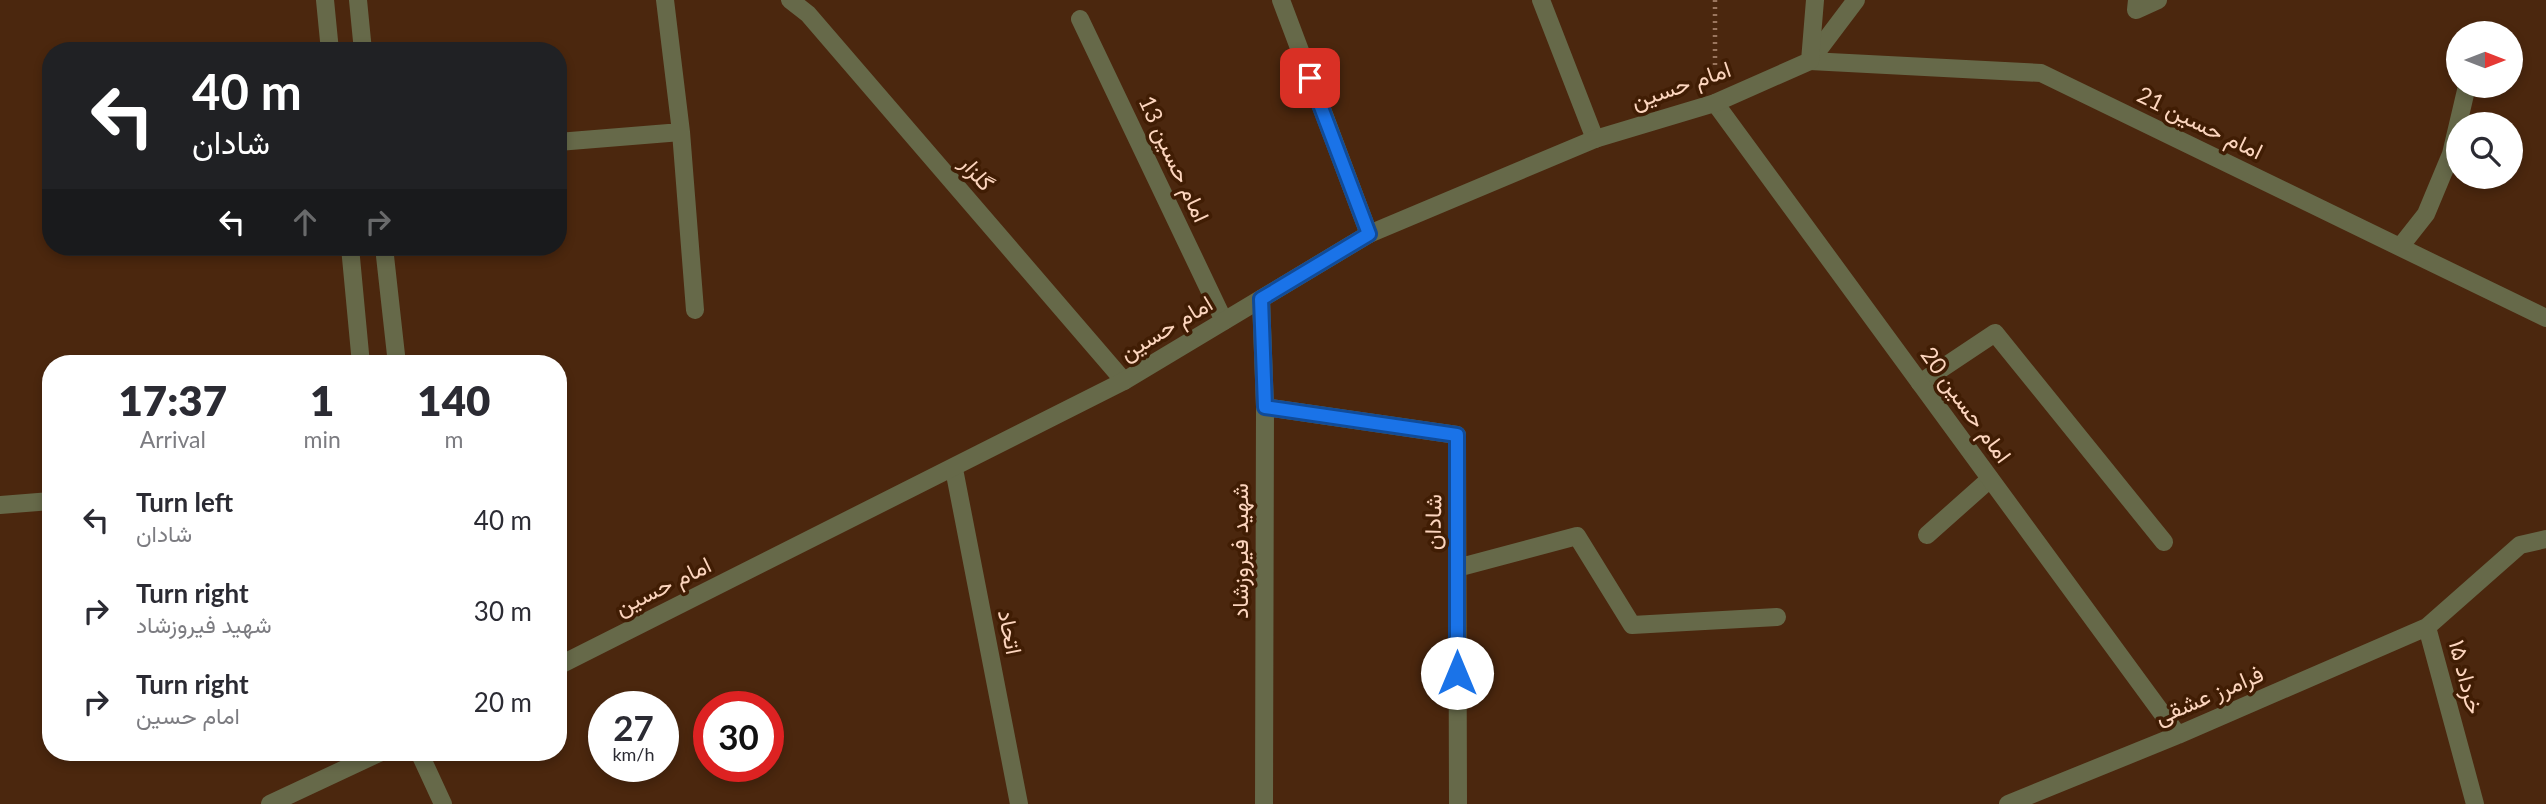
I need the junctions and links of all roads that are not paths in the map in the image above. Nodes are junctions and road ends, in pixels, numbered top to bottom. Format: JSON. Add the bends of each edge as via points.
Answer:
{"nodes":[{"id":1,"x":325,"y":0,"type":"edge"},
{"id":2,"x":358,"y":0,"type":"edge"},
{"id":3,"x":665,"y":0,"type":"edge"},
{"id":4,"x":790,"y":0,"type":"edge"},
{"id":5,"x":1281,"y":0,"type":"edge"},
{"id":6,"x":1541,"y":0,"type":"edge"},
{"id":7,"x":1815,"y":0,"type":"edge"},
{"id":8,"x":1856,"y":0,"type":"edge"},
{"id":9,"x":2137,"y":0,"type":"edge"},
{"id":10,"x":2158,"y":0,"type":"edge"},
{"id":11,"x":1080,"y":19,"type":"dead end"},
{"id":12,"x":329,"y":42,"type":"edge"},
{"id":13,"x":362,"y":42,"type":"edge"},
{"id":14,"x":1810,"y":61,"type":"junction"},
{"id":15,"x":2464,"y":98,"type":"edge"},
{"id":16,"x":1715,"y":103,"type":"junction"},
{"id":17,"x":681,"y":132,"type":"junction"},
{"id":18,"x":1595,"y":139,"type":"junction"},
{"id":19,"x":567,"y":141,"type":"edge"},
{"id":20,"x":1369,"y":234,"type":"junction"},
{"id":21,"x":2400,"y":247,"type":"junction"},
{"id":22,"x":351,"y":256,"type":"edge"},
{"id":23,"x":385,"y":256,"type":"edge"},
{"id":24,"x":1261,"y":299,"type":"junction"},
{"id":25,"x":695,"y":310,"type":"dead end"},
{"id":26,"x":2546,"y":318,"type":"edge"},
{"id":27,"x":1224,"y":321,"type":"junction"},
{"id":28,"x":360,"y":355,"type":"edge"},
{"id":29,"x":396,"y":355,"type":"edge"},
{"id":30,"x":1125,"y":381,"type":"junction"},
{"id":31,"x":1920,"y":383,"type":"junction"},
{"id":32,"x":1265,"y":407,"type":"junction"},
{"id":33,"x":954,"y":469,"type":"junction"},
{"id":34,"x":1990,"y":479,"type":"junction"},
{"id":35,"x":42,"y":501,"type":"edge"},
{"id":36,"x":0,"y":505,"type":"edge"},
{"id":37,"x":1927,"y":536,"type":"dead end"},
{"id":38,"x":2546,"y":539,"type":"edge"},
{"id":39,"x":2164,"y":542,"type":"dead end"},
{"id":40,"x":1457,"y":568,"type":"junction"},
{"id":41,"x":1777,"y":617,"type":"dead end"},
{"id":42,"x":2427,"y":627,"type":"junction"},
{"id":43,"x":567,"y":662,"type":"edge"},
{"id":44,"x":2178,"y":735,"type":"junction"},
{"id":45,"x":362,"y":761,"type":"edge"},
{"id":46,"x":423,"y":761,"type":"edge"},
{"id":47,"x":270,"y":804,"type":"edge"},
{"id":48,"x":443,"y":804,"type":"edge"},
{"id":49,"x":1019,"y":804,"type":"edge"},
{"id":50,"x":1264,"y":804,"type":"edge"},
{"id":51,"x":1458,"y":804,"type":"edge"},
{"id":52,"x":2008,"y":804,"type":"edge"},
{"id":53,"x":2475,"y":804,"type":"edge"}],
"edges":[{"from":1,"to":12,"type":"street"},
{"from":2,"to":13,"type":"street"},
{"from":3,"to":17,"type":"street"},
{"from":4,"to":30,"type":"street","name":"گلزار","via":[[808,14]]},
{"from":5,"to":20,"type":"street"},
{"from":6,"to":18,"type":"street"},
{"from":7,"to":14,"type":"street"},
{"from":8,"to":14,"type":"street"},
{"from":9,"to":10,"type":"street","via":[[2136,9]]},
{"from":11,"to":27,"type":"street","name":"امام حسین 13"},
{"from":14,"to":16,"type":"street","name":"امام حسین"},
{"from":14,"to":21,"type":"street","name":"امام حسین 21","via":[[2041,73]]},
{"from":15,"to":21,"type":"street","via":[[2451,154],[2426,214]]},
{"from":16,"to":18,"type":"street","name":"امام حسین"},
{"from":16,"to":31,"type":"street","name":"امام حسین 20"},
{"from":17,"to":19,"type":"street"},
{"from":17,"to":25,"type":"street"},
{"from":18,"to":20,"type":"street","name":"امام حسین"},
{"from":20,"to":24,"type":"street","name":"امام حسین"},
{"from":21,"to":26,"type":"street","name":"امام حسین 21"},
{"from":22,"to":28,"type":"street"},
{"from":23,"to":29,"type":"street"},
{"from":24,"to":27,"type":"street","name":"امام حسین"},
{"from":24,"to":32,"type":"street","name":"شهید فیروزشاد"},
{"from":27,"to":30,"type":"street","name":"امام حسین"},
{"from":30,"to":33,"type":"street","name":"امام حسین"},
{"from":31,"to":34,"type":"street","name":"امام حسین 20"},
{"from":31,"to":39,"type":"street","via":[[1995,333]]},
{"from":32,"to":40,"type":"street","name":"شادان","via":[[1457,435]]},
{"from":32,"to":50,"type":"street","name":"شهید فیروزشاد"},
{"from":33,"to":43,"type":"street","name":"امام حسین"},
{"from":33,"to":49,"type":"street","name":"اتحاد"},
{"from":34,"to":37,"type":"street"},
{"from":34,"to":44,"type":"street","name":"امام حسین 20"},
{"from":35,"to":36,"type":"street"},
{"from":38,"to":42,"type":"street","name":"۱۵ خرداد","via":[[2520,545]]},
{"from":40,"to":41,"type":"street","via":[[1577,536],[1632,625]]},
{"from":40,"to":51,"type":"street","name":"شادان"},
{"from":42,"to":44,"type":"street","name":"فرامرز عشقی"},
{"from":42,"to":53,"type":"street","name":"۱۵ خرداد"},
{"from":44,"to":52,"type":"street","name":"فرامرز عشقی"},
{"from":45,"to":47,"type":"street"},
{"from":46,"to":48,"type":"street"}]}
